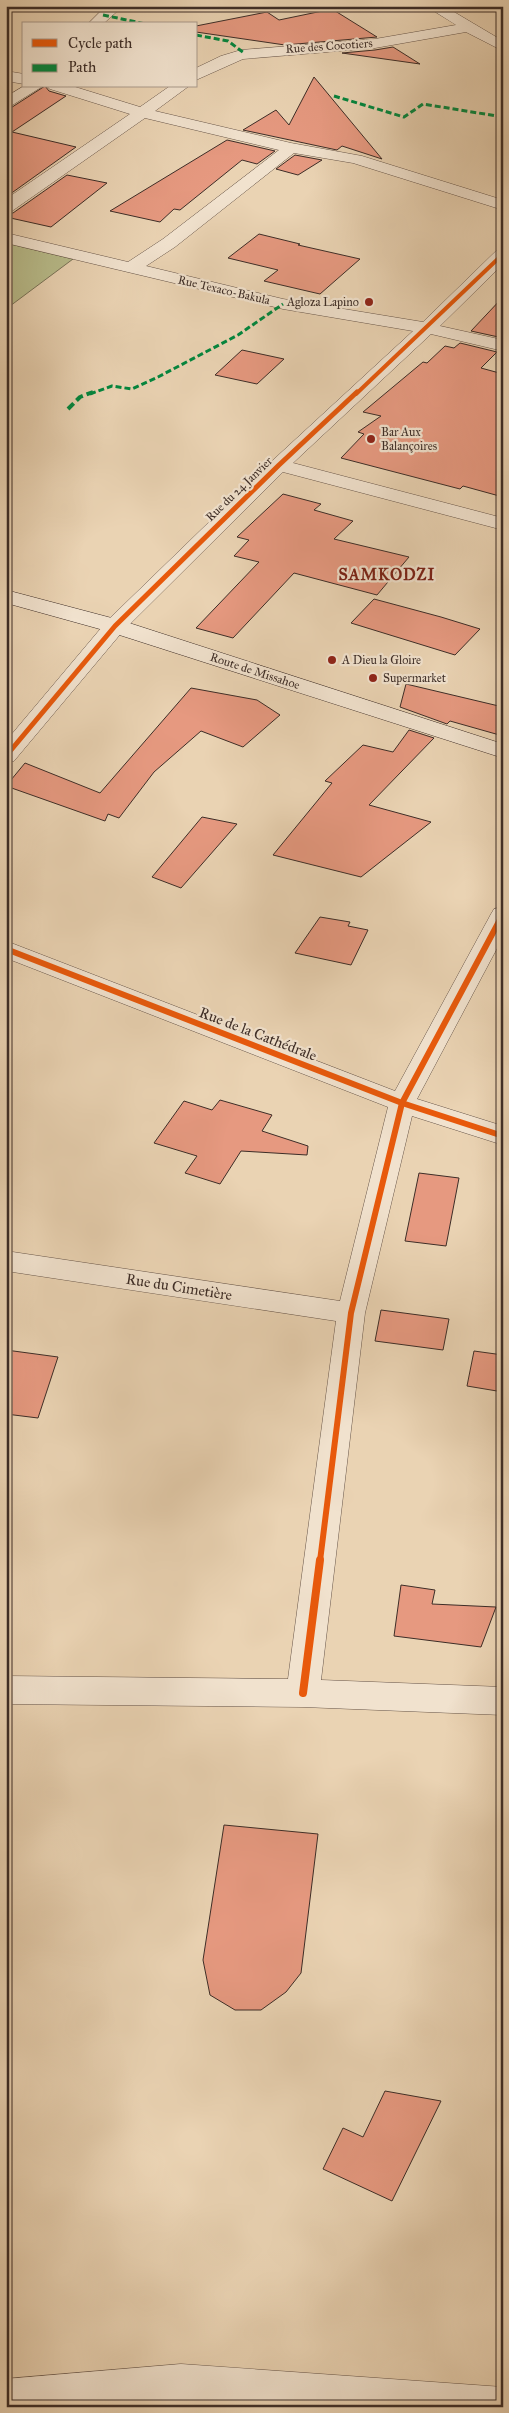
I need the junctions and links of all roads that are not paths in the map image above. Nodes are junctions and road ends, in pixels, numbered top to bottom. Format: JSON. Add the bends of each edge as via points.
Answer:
{"nodes":[{"id":1,"x":116,"y":6,"type":"edge"},
{"id":2,"x":433,"y":6,"type":"edge"},
{"id":3,"x":97,"y":22,"type":"edge"},
{"id":4,"x":467,"y":28,"type":"junction"},
{"id":5,"x":503,"y":47,"type":"edge"},
{"id":6,"x":198,"y":74,"type":"edge"},
{"id":7,"x":6,"y":76,"type":"edge"},
{"id":8,"x":22,"y":79,"type":"edge"},
{"id":9,"x":32,"y":88,"type":"edge"},
{"id":10,"x":62,"y":88,"type":"edge"},
{"id":11,"x":178,"y":88,"type":"edge"},
{"id":12,"x":6,"y":104,"type":"edge"},
{"id":13,"x":144,"y":113,"type":"junction"},
{"id":14,"x":291,"y":148,"type":"junction"},
{"id":15,"x":503,"y":205,"type":"edge"},
{"id":16,"x":6,"y":207,"type":"edge"},
{"id":17,"x":6,"y":238,"type":"edge"},
{"id":18,"x":503,"y":254,"type":"edge"},
{"id":19,"x":131,"y":268,"type":"junction"},
{"id":20,"x":427,"y":328,"type":"junction"},
{"id":21,"x":503,"y":346,"type":"edge"},
{"id":22,"x":279,"y":465,"type":"junction"},
{"id":23,"x":503,"y":524,"type":"edge"},
{"id":24,"x":6,"y":596,"type":"edge"},
{"id":25,"x":115,"y":626,"type":"junction"},
{"id":26,"x":503,"y":751,"type":"edge"},
{"id":27,"x":6,"y":756,"type":"edge"},
{"id":28,"x":503,"y":914,"type":"edge"},
{"id":29,"x":6,"y":949,"type":"edge"},
{"id":30,"x":402,"y":1103,"type":"junction"},
{"id":31,"x":503,"y":1136,"type":"edge"},
{"id":32,"x":6,"y":1261,"type":"edge"},
{"id":33,"x":351,"y":1313,"type":"junction"},
{"id":34,"x":6,"y":1690,"type":"edge"},
{"id":35,"x":303,"y":1693,"type":"junction"},
{"id":36,"x":503,"y":1700,"type":"edge"},
{"id":37,"x":6,"y":2398,"type":"edge"},
{"id":38,"x":503,"y":2407,"type":"edge"}],
"edges":[{"from":1,"to":3,"type":"street"},
{"from":2,"to":4,"type":"street"},
{"from":4,"to":5,"type":"street"},
{"from":4,"to":6,"type":"street","name":"Rue des Cocotiers","via":[[431,37],[386,42],[244,52],[214,63]]},
{"from":7,"to":8,"type":"street"},
{"from":9,"to":12,"type":"street"},
{"from":10,"to":13,"type":"street"},
{"from":11,"to":13,"type":"street"},
{"from":13,"to":14,"type":"street"},
{"from":13,"to":16,"type":"street"},
{"from":14,"to":15,"type":"street","via":[[356,159]]},
{"from":14,"to":19,"type":"street","via":[[169,243]]},
{"from":17,"to":19,"type":"street","name":"Rue Texaco-Bakula"},
{"from":18,"to":20,"type":"street","name":"Rue du 24 Janvier"},
{"from":19,"to":20,"type":"street","name":"Rue Texaco-Bakula","via":[[283,304]]},
{"from":20,"to":21,"type":"street","name":"Rue Texaco-Bakula"},
{"from":20,"to":22,"type":"street","name":"Rue du 24 Janvier"},
{"from":22,"to":23,"type":"street"},
{"from":22,"to":25,"type":"street","name":"Rue du 24 Janvier"},
{"from":24,"to":25,"type":"street","name":"Route de Missahoe"},
{"from":25,"to":26,"type":"street","name":"Route de Missahoe"},
{"from":25,"to":27,"type":"street","name":"Rue du 24 Janvier"},
{"from":28,"to":30,"type":"street"},
{"from":29,"to":30,"type":"street","name":"Rue de la Cathédrale"},
{"from":30,"to":31,"type":"street","name":"Rue de la Cathédrale"},
{"from":30,"to":33,"type":"street"},
{"from":32,"to":33,"type":"street","name":"Rue du Cimetière"},
{"from":33,"to":35,"type":"street"},
{"from":34,"to":35,"type":"street"},
{"from":35,"to":36,"type":"street"},
{"from":37,"to":38,"type":"street","via":[[181,2384]]}]}
